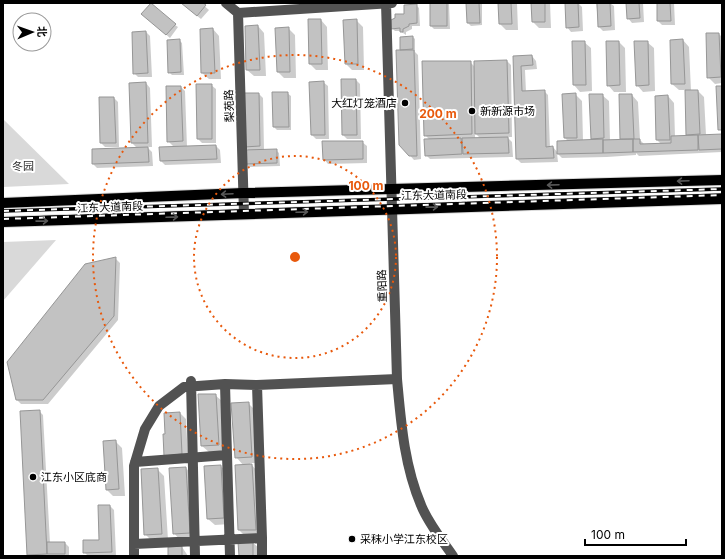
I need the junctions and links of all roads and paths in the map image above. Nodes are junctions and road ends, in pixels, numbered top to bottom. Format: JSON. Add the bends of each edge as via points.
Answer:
{"nodes":[{"id":1,"x":226,"y":3,"type":"edge"},
{"id":2,"x":388,"y":4,"type":"edge"},
{"id":3,"x":238,"y":13,"type":"junction"},
{"id":4,"x":722,"y":180,"type":"edge"},
{"id":5,"x":391,"y":189,"type":"junction"},
{"id":6,"x":243,"y":193,"type":"junction"},
{"id":7,"x":722,"y":199,"type":"edge"},
{"id":8,"x":3,"y":203,"type":"edge"},
{"id":9,"x":392,"y":208,"type":"junction"},
{"id":10,"x":244,"y":214,"type":"junction"},
{"id":11,"x":3,"y":222,"type":"edge"},
{"id":12,"x":397,"y":379,"type":"junction"},
{"id":13,"x":191,"y":384,"type":"junction"},
{"id":14,"x":225,"y":384,"type":"junction"},
{"id":15,"x":257,"y":385,"type":"junction"},
{"id":16,"x":226,"y":455,"type":"junction"},
{"id":17,"x":192,"y":458,"type":"junction"},
{"id":18,"x":135,"y":462,"type":"junction"},
{"id":19,"x":262,"y":538,"type":"junction"},
{"id":20,"x":229,"y":539,"type":"junction"},
{"id":21,"x":194,"y":541,"type":"junction"},
{"id":22,"x":134,"y":544,"type":"junction"},
{"id":23,"x":134,"y":556,"type":"edge"},
{"id":24,"x":195,"y":556,"type":"edge"},
{"id":25,"x":230,"y":556,"type":"edge"},
{"id":26,"x":262,"y":556,"type":"edge"},
{"id":27,"x":453,"y":556,"type":"edge"}],
"edges":[{"from":1,"to":3,"type":"street"},
{"from":2,"to":3,"type":"street"},
{"from":2,"to":5,"type":"street","name":"重阳路"},
{"from":3,"to":6,"type":"street","name":"梨苑路"},
{"from":4,"to":5,"type":"main road","name":"江东大道南段","one_way":true},
{"from":5,"to":6,"type":"main road","name":"江东大道南段"},
{"from":5,"to":9,"type":"street","name":"重阳路"},
{"from":6,"to":8,"type":"main road","name":"江东大道南段","one_way":true},
{"from":6,"to":10,"type":"street","name":"梨苑路"},
{"from":9,"to":7,"type":"main road","name":"江东大道南段","one_way":true},
{"from":10,"to":9,"type":"main road","name":"江东大道南段","one_way":true},
{"from":9,"to":12,"type":"street","name":"重阳路"},
{"from":11,"to":10,"type":"main road","name":"江东大道南段","one_way":true},
{"from":12,"to":15,"type":"street"},
{"from":12,"to":27,"type":"street","name":"重阳路","via":[[402,437],[411,478],[421,506]]},
{"from":13,"to":14,"type":"street"},
{"from":13,"to":17,"type":"street"},
{"from":13,"to":18,"type":"street","via":[[159,406],[145,430]]},
{"from":14,"to":15,"type":"street"},
{"from":14,"to":16,"type":"street"},
{"from":15,"to":19,"type":"street"},
{"from":16,"to":17,"type":"street"},
{"from":16,"to":20,"type":"street"},
{"from":17,"to":18,"type":"street"},
{"from":17,"to":21,"type":"street"},
{"from":18,"to":22,"type":"street"},
{"from":19,"to":20,"type":"street"},
{"from":19,"to":26,"type":"street"},
{"from":20,"to":21,"type":"street"},
{"from":20,"to":25,"type":"street"},
{"from":21,"to":22,"type":"street"},
{"from":21,"to":24,"type":"street"},
{"from":22,"to":23,"type":"street"}]}
